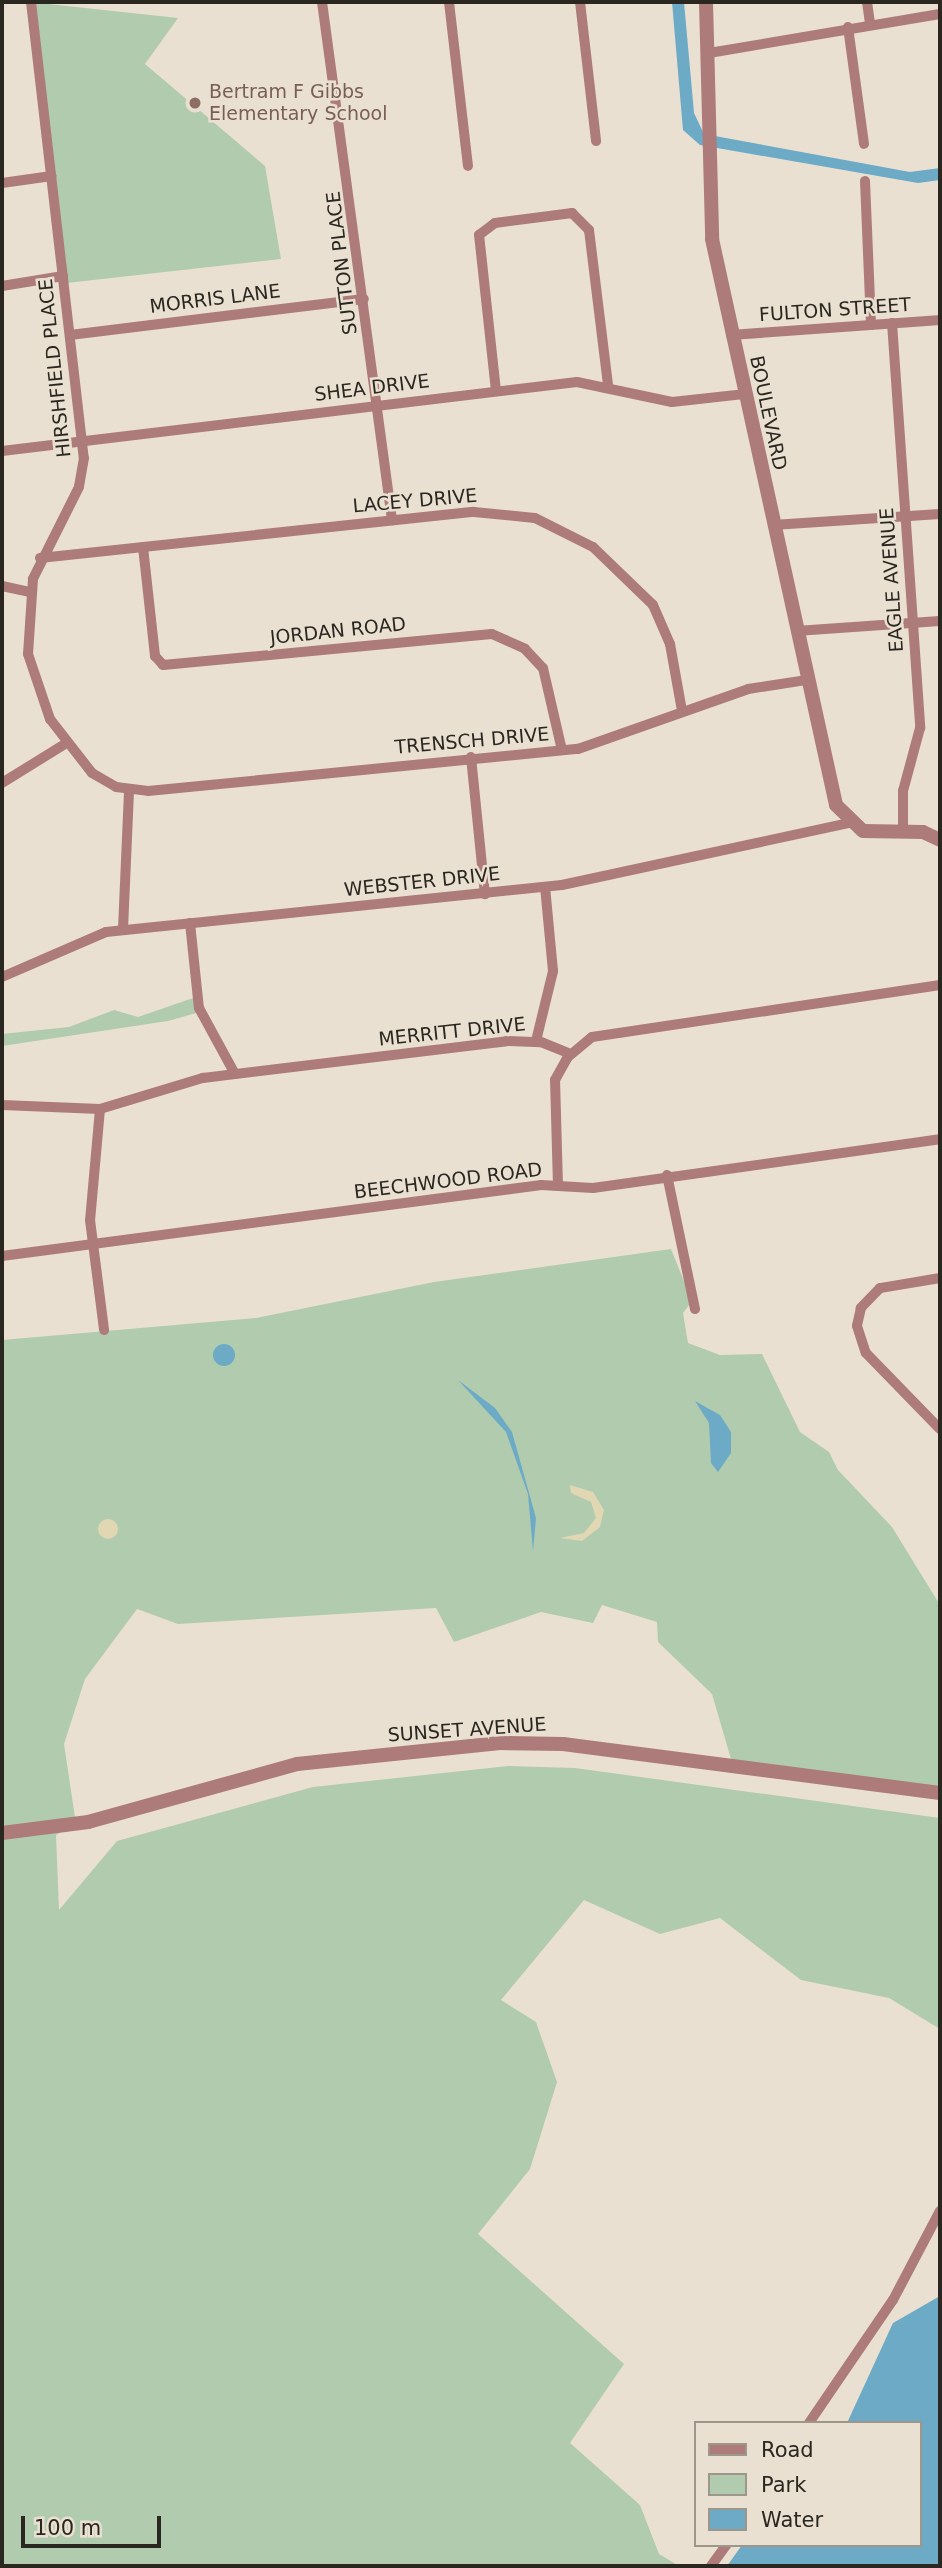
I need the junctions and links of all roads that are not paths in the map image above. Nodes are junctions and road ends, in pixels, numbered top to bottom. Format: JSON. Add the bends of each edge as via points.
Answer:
{"nodes":[{"id":1,"x":31,"y":2,"type":"edge"},
{"id":2,"x":322,"y":2,"type":"edge"},
{"id":3,"x":449,"y":2,"type":"edge"},
{"id":4,"x":579,"y":2,"type":"edge"},
{"id":5,"x":706,"y":2,"type":"edge"},
{"id":6,"x":867,"y":2,"type":"edge"},
{"id":7,"x":940,"y":14,"type":"edge"},
{"id":8,"x":870,"y":24,"type":"junction"},
{"id":9,"x":848,"y":27,"type":"junction"},
{"id":10,"x":709,"y":53,"type":"junction"},
{"id":11,"x":596,"y":141,"type":"dead end"},
{"id":12,"x":863,"y":144,"type":"dead end"},
{"id":13,"x":468,"y":166,"type":"dead end"},
{"id":14,"x":52,"y":176,"type":"junction"},
{"id":15,"x":865,"y":181,"type":"dead end"},
{"id":16,"x":2,"y":183,"type":"edge"},
{"id":17,"x":63,"y":276,"type":"junction"},
{"id":18,"x":2,"y":286,"type":"edge"},
{"id":19,"x":364,"y":299,"type":"junction"},
{"id":20,"x":940,"y":320,"type":"edge"},
{"id":21,"x":892,"y":323,"type":"junction"},
{"id":22,"x":871,"y":325,"type":"junction"},
{"id":23,"x":70,"y":335,"type":"junction"},
{"id":24,"x":731,"y":335,"type":"junction"},
{"id":25,"x":608,"y":384,"type":"junction"},
{"id":26,"x":496,"y":391,"type":"junction"},
{"id":27,"x":744,"y":394,"type":"junction"},
{"id":28,"x":377,"y":405,"type":"junction"},
{"id":29,"x":82,"y":441,"type":"junction"},
{"id":30,"x":2,"y":451,"type":"edge"},
{"id":31,"x":940,"y":514,"type":"edge"},
{"id":32,"x":905,"y":516,"type":"junction"},
{"id":33,"x":392,"y":520,"type":"junction"},
{"id":34,"x":773,"y":525,"type":"junction"},
{"id":35,"x":143,"y":547,"type":"junction"},
{"id":36,"x":40,"y":558,"type":"junction"},
{"id":37,"x":2,"y":586,"type":"edge"},
{"id":38,"x":30,"y":592,"type":"junction"},
{"id":39,"x":940,"y":621,"type":"edge"},
{"id":40,"x":913,"y":623,"type":"junction"},
{"id":41,"x":796,"y":631,"type":"junction"},
{"id":42,"x":807,"y":680,"type":"junction"},
{"id":43,"x":682,"y":711,"type":"junction"},
{"id":44,"x":65,"y":744,"type":"junction"},
{"id":45,"x":562,"y":750,"type":"junction"},
{"id":46,"x":471,"y":757,"type":"junction"},
{"id":47,"x":2,"y":783,"type":"edge"},
{"id":48,"x":129,"y":790,"type":"junction"},
{"id":49,"x":849,"y":823,"type":"junction"},
{"id":50,"x":903,"y":832,"type":"junction"},
{"id":51,"x":940,"y":840,"type":"edge"},
{"id":52,"x":545,"y":887,"type":"junction"},
{"id":53,"x":485,"y":894,"type":"junction"},
{"id":54,"x":190,"y":923,"type":"junction"},
{"id":55,"x":123,"y":929,"type":"junction"},
{"id":56,"x":2,"y":977,"type":"edge"},
{"id":57,"x":940,"y":985,"type":"edge"},
{"id":58,"x":536,"y":1041,"type":"junction"},
{"id":59,"x":570,"y":1054,"type":"junction"},
{"id":60,"x":235,"y":1074,"type":"junction"},
{"id":61,"x":2,"y":1105,"type":"edge"},
{"id":62,"x":100,"y":1109,"type":"junction"},
{"id":63,"x":940,"y":1139,"type":"edge"},
{"id":64,"x":667,"y":1175,"type":"junction"},
{"id":65,"x":558,"y":1185,"type":"junction"},
{"id":66,"x":92,"y":1244,"type":"junction"},
{"id":67,"x":2,"y":1256,"type":"edge"},
{"id":68,"x":940,"y":1278,"type":"edge"},
{"id":69,"x":695,"y":1309,"type":"dead end"},
{"id":70,"x":104,"y":1330,"type":"dead end"},
{"id":71,"x":940,"y":1429,"type":"edge"},
{"id":72,"x":940,"y":1793,"type":"edge"},
{"id":73,"x":2,"y":1833,"type":"edge"},
{"id":74,"x":940,"y":2211,"type":"edge"},
{"id":75,"x":810,"y":2421,"type":"edge"},
{"id":76,"x":725,"y":2547,"type":"edge"},
{"id":77,"x":711,"y":2566,"type":"edge"}],
"edges":[{"from":1,"to":14,"type":"street","name":"HIRSHFIELD PLACE"},
{"from":2,"to":19,"type":"street","name":"SUTTON PLACE"},
{"from":3,"to":13,"type":"street"},
{"from":4,"to":11,"type":"street"},
{"from":5,"to":10,"type":"street","name":"BOULEVARD"},
{"from":6,"to":8,"type":"street"},
{"from":7,"to":8,"type":"street"},
{"from":8,"to":9,"type":"street"},
{"from":9,"to":10,"type":"street"},
{"from":9,"to":12,"type":"street"},
{"from":10,"to":24,"type":"street","name":"BOULEVARD","via":[[709,219]]},
{"from":14,"to":16,"type":"street"},
{"from":14,"to":17,"type":"street","name":"HIRSHFIELD PLACE"},
{"from":15,"to":22,"type":"street"},
{"from":17,"to":18,"type":"street"},
{"from":17,"to":23,"type":"street","name":"HIRSHFIELD PLACE"},
{"from":19,"to":23,"type":"street","name":"MORRIS LANE"},
{"from":19,"to":28,"type":"street","name":"SUTTON PLACE"},
{"from":20,"to":21,"type":"street","name":"FULTON STREET"},
{"from":21,"to":22,"type":"street","name":"FULTON STREET"},
{"from":21,"to":32,"type":"street","name":"EAGLE AVENUE"},
{"from":22,"to":24,"type":"street","name":"FULTON STREET"},
{"from":23,"to":29,"type":"street","name":"HIRSHFIELD PLACE"},
{"from":24,"to":27,"type":"street","name":"BOULEVARD"},
{"from":25,"to":26,"type":"street","name":"SHEA DRIVE"},
{"from":25,"to":26,"type":"street","via":[[586,221],[572,213],[482,229],[478,242]]},
{"from":25,"to":27,"type":"street","name":"SHEA DRIVE","via":[[673,402]]},
{"from":26,"to":28,"type":"street","name":"SHEA DRIVE"},
{"from":27,"to":34,"type":"street","name":"BOULEVARD"},
{"from":28,"to":29,"type":"street","name":"SHEA DRIVE"},
{"from":28,"to":33,"type":"street","name":"SUTTON PLACE"},
{"from":29,"to":30,"type":"street","name":"SHEA DRIVE"},
{"from":29,"to":36,"type":"street","name":"HIRSHFIELD PLACE","via":[[79,487]]},
{"from":31,"to":32,"type":"street"},
{"from":32,"to":34,"type":"street"},
{"from":32,"to":40,"type":"street","name":"EAGLE AVENUE"},
{"from":33,"to":35,"type":"street","name":"LACEY DRIVE"},
{"from":33,"to":43,"type":"street","name":"LACEY DRIVE","via":[[516,514],[556,526],[593,547],[643,592],[660,617]]},
{"from":34,"to":41,"type":"street","name":"BOULEVARD"},
{"from":35,"to":36,"type":"street","name":"LACEY DRIVE"},
{"from":35,"to":45,"type":"street","name":"JORDAN ROAD","via":[[155,656],[163,666],[492,634],[525,649],[543,668]]},
{"from":36,"to":38,"type":"street","name":"HIRSHFIELD PLACE"},
{"from":37,"to":38,"type":"street"},
{"from":38,"to":44,"type":"street","name":"HIRSHFIELD PLACE","via":[[33,677]]},
{"from":39,"to":40,"type":"street"},
{"from":40,"to":41,"type":"street"},
{"from":40,"to":50,"type":"street","name":"EAGLE AVENUE","via":[[920,728],[903,791]]},
{"from":41,"to":42,"type":"street","name":"BOULEVARD"},
{"from":42,"to":43,"type":"street","name":"TRENSCH DRIVE","via":[[748,689]]},
{"from":42,"to":49,"type":"street","name":"BOULEVARD","via":[[836,805]]},
{"from":43,"to":45,"type":"street","name":"TRENSCH DRIVE","via":[[618,740]]},
{"from":44,"to":47,"type":"street"},
{"from":44,"to":48,"type":"street","name":"HIRSHFIELD PLACE","via":[[92,773]]},
{"from":45,"to":46,"type":"street","name":"TRENSCH DRIVE"},
{"from":46,"to":48,"type":"street","name":"TRENSCH DRIVE"},
{"from":46,"to":53,"type":"street"},
{"from":48,"to":55,"type":"street"},
{"from":49,"to":50,"type":"street","via":[[872,833]]},
{"from":49,"to":52,"type":"street","name":"WEBSTER DRIVE"},
{"from":50,"to":51,"type":"street"},
{"from":52,"to":53,"type":"street","name":"WEBSTER DRIVE"},
{"from":52,"to":58,"type":"street","via":[[553,971]]},
{"from":53,"to":54,"type":"street","name":"WEBSTER DRIVE"},
{"from":54,"to":55,"type":"street","name":"WEBSTER DRIVE"},
{"from":54,"to":60,"type":"street","via":[[200,1013]]},
{"from":55,"to":56,"type":"street","name":"WEBSTER DRIVE","via":[[90,936]]},
{"from":57,"to":59,"type":"street","via":[[604,1032]]},
{"from":58,"to":59,"type":"street","name":"MERRITT DRIVE"},
{"from":58,"to":60,"type":"street","name":"MERRITT DRIVE"},
{"from":59,"to":65,"type":"street","via":[[553,1091]]},
{"from":60,"to":62,"type":"street","name":"MERRITT DRIVE","via":[[172,1085]]},
{"from":61,"to":62,"type":"street","name":"MERRITT DRIVE"},
{"from":62,"to":66,"type":"street","via":[[90,1198]]},
{"from":63,"to":64,"type":"street","name":"BEECHWOOD ROAD"},
{"from":64,"to":65,"type":"street","name":"BEECHWOOD ROAD","via":[[593,1188]]},
{"from":64,"to":69,"type":"street"},
{"from":65,"to":66,"type":"street","name":"BEECHWOOD ROAD"},
{"from":66,"to":67,"type":"street","name":"BEECHWOOD ROAD"},
{"from":66,"to":70,"type":"street"},
{"from":68,"to":71,"type":"street","via":[[880,1288],[861,1308],[857,1326],[866,1353]]},
{"from":72,"to":73,"type":"street","name":"SUNSET AVENUE","via":[[563,1744],[500,1743],[297,1765],[88,1822]]},
{"from":74,"to":75,"type":"street","via":[[893,2300]]},
{"from":76,"to":77,"type":"street"}]}
